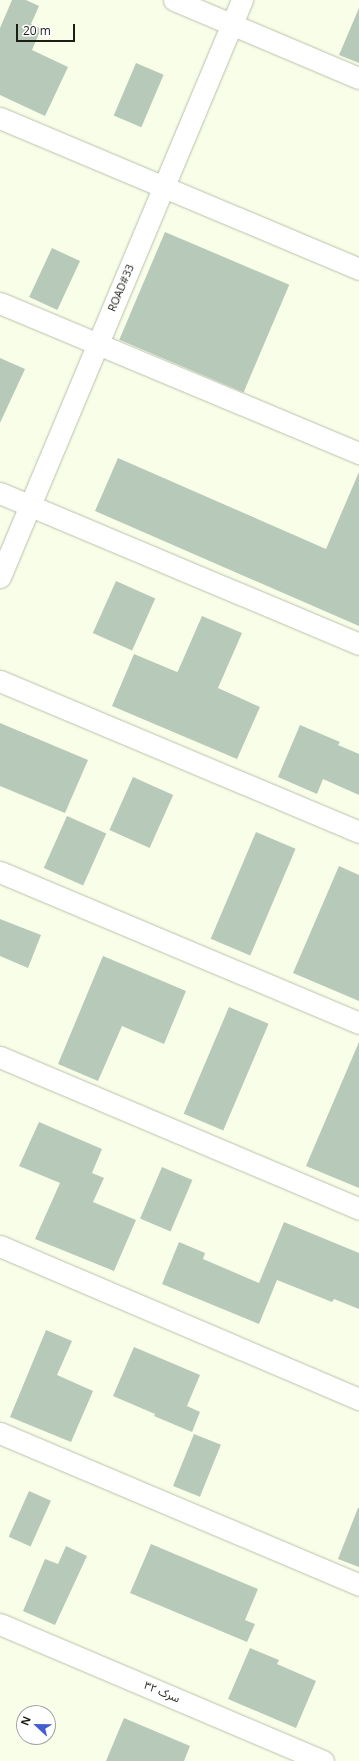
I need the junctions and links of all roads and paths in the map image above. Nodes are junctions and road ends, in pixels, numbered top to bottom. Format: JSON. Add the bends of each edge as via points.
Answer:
{"nodes":[{"id":1,"x":174,"y":0,"type":"edge"},
{"id":2,"x":242,"y":0,"type":"edge"},
{"id":3,"x":232,"y":25,"type":"junction"},
{"id":4,"x":359,"y":78,"type":"edge"},
{"id":5,"x":0,"y":118,"type":"edge"},
{"id":6,"x":163,"y":187,"type":"junction"},
{"id":7,"x":359,"y":268,"type":"edge"},
{"id":8,"x":0,"y":303,"type":"edge"},
{"id":9,"x":98,"y":344,"type":"junction"},
{"id":10,"x":359,"y":453,"type":"edge"},
{"id":11,"x":0,"y":493,"type":"edge"},
{"id":12,"x":30,"y":505,"type":"junction"},
{"id":13,"x":0,"y":577,"type":"edge"},
{"id":14,"x":359,"y":644,"type":"edge"},
{"id":15,"x":0,"y":681,"type":"edge"},
{"id":16,"x":359,"y":832,"type":"edge"},
{"id":17,"x":0,"y":872,"type":"edge"},
{"id":18,"x":359,"y":1022,"type":"edge"},
{"id":19,"x":0,"y":1057,"type":"edge"},
{"id":20,"x":359,"y":1209,"type":"edge"},
{"id":21,"x":0,"y":1246,"type":"edge"},
{"id":22,"x":359,"y":1399,"type":"edge"},
{"id":23,"x":0,"y":1434,"type":"edge"},
{"id":24,"x":359,"y":1585,"type":"edge"},
{"id":25,"x":0,"y":1624,"type":"edge"},
{"id":26,"x":324,"y":1761,"type":"edge"}],
"edges":[{"from":1,"to":3,"type":"street"},
{"from":2,"to":3,"type":"street","name":"ROAD#33"},
{"from":3,"to":4,"type":"street"},
{"from":3,"to":6,"type":"street","name":"ROAD#33"},
{"from":5,"to":6,"type":"street"},
{"from":6,"to":7,"type":"street"},
{"from":6,"to":9,"type":"street","name":"ROAD#33"},
{"from":8,"to":9,"type":"street"},
{"from":9,"to":10,"type":"street"},
{"from":9,"to":12,"type":"street","name":"ROAD#33"},
{"from":11,"to":12,"type":"street"},
{"from":12,"to":13,"type":"street","name":"ROAD#33"},
{"from":12,"to":14,"type":"street"},
{"from":15,"to":16,"type":"street"},
{"from":17,"to":18,"type":"street"},
{"from":19,"to":20,"type":"street"},
{"from":21,"to":22,"type":"street"},
{"from":23,"to":24,"type":"street"},
{"from":25,"to":26,"type":"street","name":"سرک ۳۲"}]}
